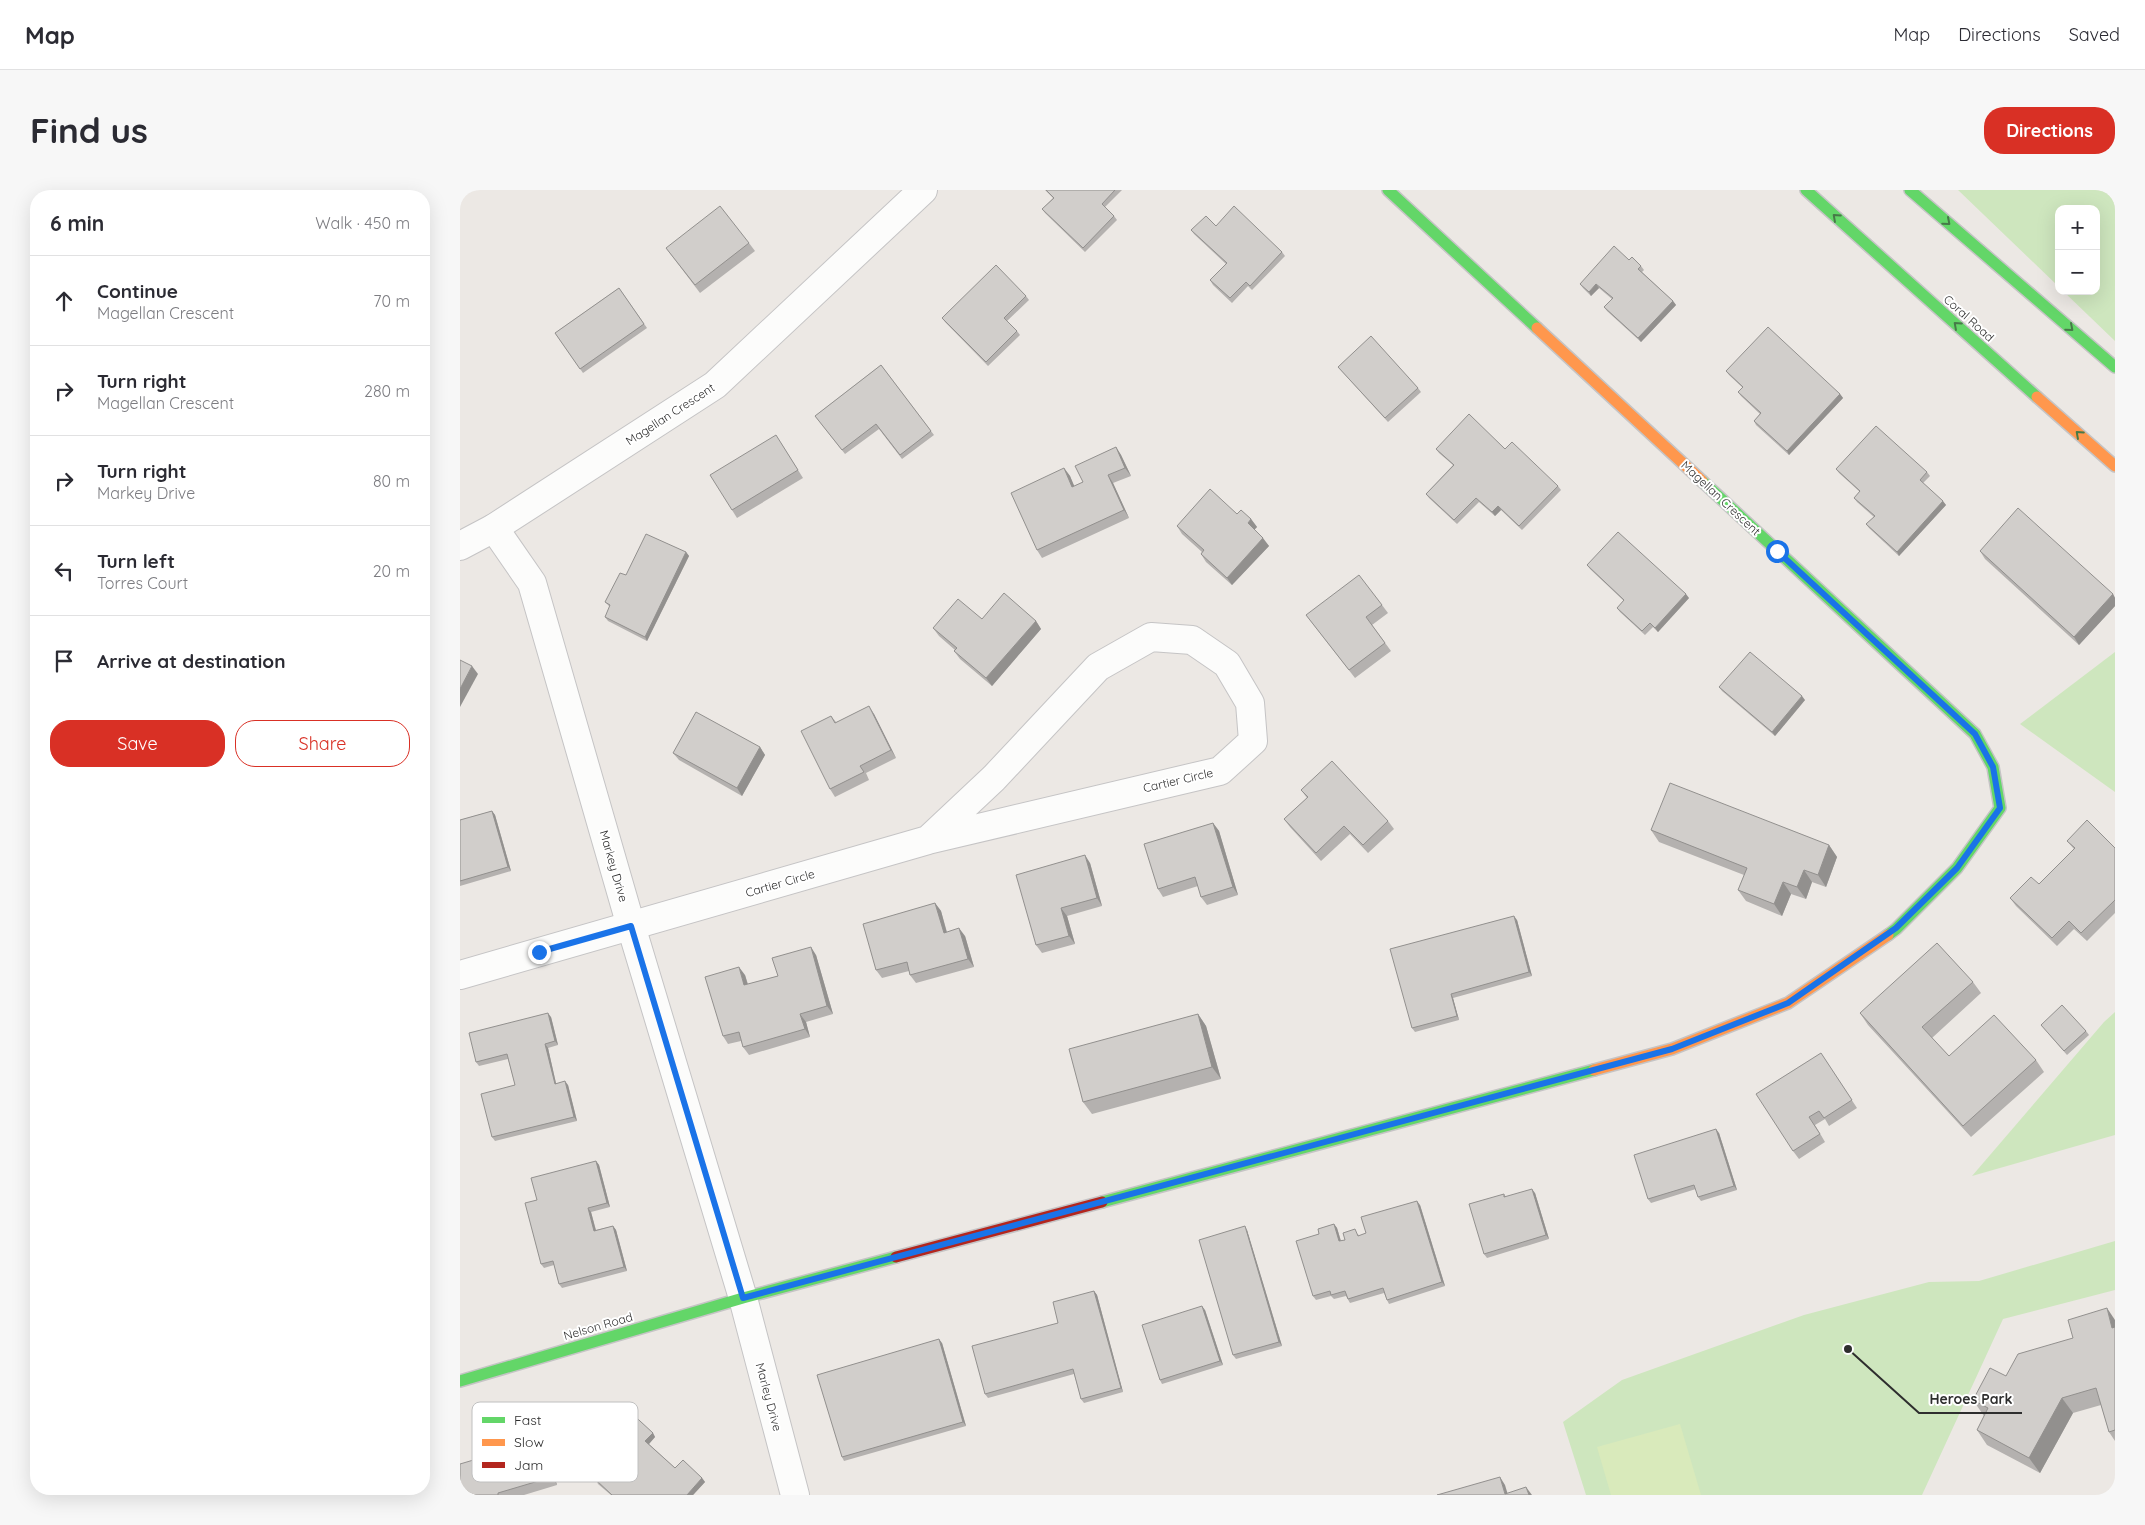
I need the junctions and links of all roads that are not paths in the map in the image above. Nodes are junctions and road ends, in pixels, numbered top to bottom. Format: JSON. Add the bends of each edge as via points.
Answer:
{"nodes":[{"id":1,"x":923,"y":190,"type":"edge"},
{"id":2,"x":1388,"y":190,"type":"edge"},
{"id":3,"x":1806,"y":190,"type":"edge"},
{"id":4,"x":1910,"y":190,"type":"edge"},
{"id":5,"x":2115,"y":368,"type":"edge"},
{"id":6,"x":2115,"y":466,"type":"edge"},
{"id":7,"x":494,"y":528,"type":"junction"},
{"id":8,"x":460,"y":546,"type":"edge"},
{"id":9,"x":928,"y":840,"type":"junction"},
{"id":10,"x":631,"y":926,"type":"junction"},
{"id":11,"x":460,"y":975,"type":"edge"},
{"id":12,"x":743,"y":1298,"type":"junction"},
{"id":13,"x":460,"y":1381,"type":"edge"},
{"id":14,"x":795,"y":1495,"type":"edge"}],
"edges":[{"from":1,"to":7,"type":"street","name":"Magellan Crescent","via":[[715,385]]},
{"from":2,"to":12,"type":"street","name":"Magellan Crescent","via":[[1975,734],[1993,767],[2000,808],[1957,868],[1896,928],[1788,1003],[1672,1049]]},
{"from":6,"to":3,"type":"street","name":"Coral Road","one_way":true},
{"from":4,"to":5,"type":"street","one_way":true},
{"from":7,"to":8,"type":"street","name":"Magellan Crescent"},
{"from":7,"to":10,"type":"street","name":"Markey Drive","via":[[532,583]]},
{"from":9,"to":9,"type":"street","name":"Cartier Circle","via":[[994,778],[1098,667],[1151,637],[1192,640],[1227,664],[1250,703],[1253,741],[1220,771]]},
{"from":9,"to":10,"type":"street","name":"Cartier Circle"},
{"from":10,"to":11,"type":"street","name":"Cartier Circle"},
{"from":10,"to":12,"type":"street","name":"Markey Drive"},
{"from":12,"to":13,"type":"street","name":"Nelson Road"},
{"from":12,"to":14,"type":"street","name":"Marley Drive"}]}
